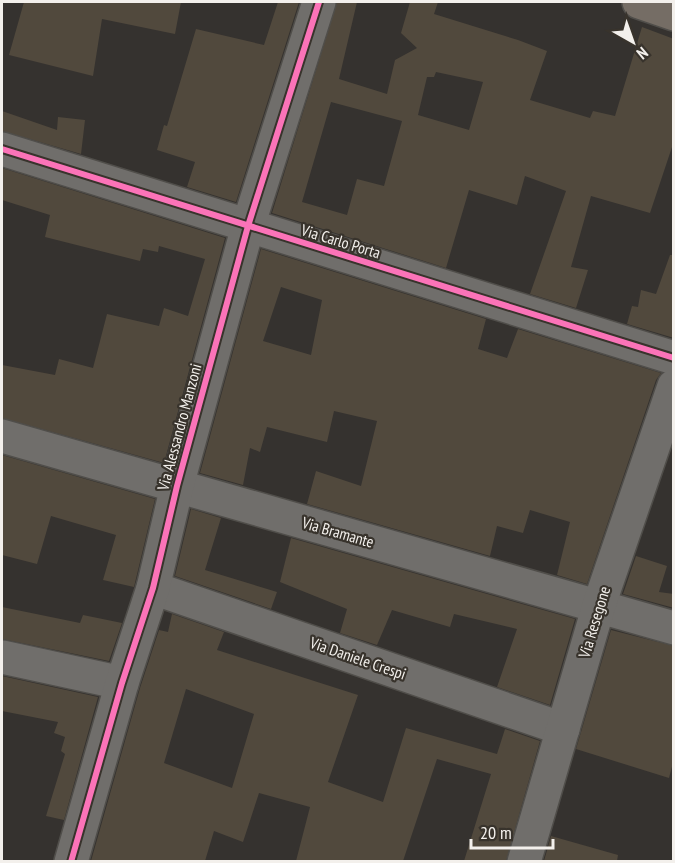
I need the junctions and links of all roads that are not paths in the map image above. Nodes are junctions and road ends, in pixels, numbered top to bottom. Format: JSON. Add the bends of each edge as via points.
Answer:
{"nodes":[{"id":1,"x":319,"y":2,"type":"edge"},
{"id":2,"x":639,"y":2,"type":"edge"},
{"id":3,"x":674,"y":14,"type":"edge"},
{"id":4,"x":2,"y":149,"type":"edge"},
{"id":5,"x":248,"y":226,"type":"junction"},
{"id":6,"x":674,"y":358,"type":"edge"},
{"id":7,"x":674,"y":386,"type":"edge"},
{"id":8,"x":2,"y":436,"type":"edge"},
{"id":9,"x":177,"y":486,"type":"junction"},
{"id":10,"x":153,"y":588,"type":"junction"},
{"id":11,"x":599,"y":605,"type":"junction"},
{"id":12,"x":674,"y":628,"type":"edge"},
{"id":13,"x":2,"y":657,"type":"edge"},
{"id":14,"x":122,"y":683,"type":"junction"},
{"id":15,"x":563,"y":729,"type":"junction"},
{"id":16,"x":71,"y":861,"type":"edge"},
{"id":17,"x":524,"y":861,"type":"edge"}],
"edges":[{"from":1,"to":5,"type":"street","name":"Via Alessandro Manzoni"},
{"from":2,"to":3,"type":"main road"},
{"from":4,"to":5,"type":"street","name":"Via Carlo Porta"},
{"from":5,"to":6,"type":"street","name":"Via Carlo Porta"},
{"from":5,"to":9,"type":"street","name":"Via Alessandro Manzoni"},
{"from":7,"to":11,"type":"street","name":"Via Resegone"},
{"from":8,"to":9,"type":"street","name":"Via Bramante"},
{"from":9,"to":10,"type":"street","name":"Via Alessandro Manzoni"},
{"from":9,"to":11,"type":"street","name":"Via Bramante"},
{"from":10,"to":14,"type":"street","name":"Via Alessandro Manzoni"},
{"from":10,"to":15,"type":"street","name":"Via Daniele Crespi"},
{"from":11,"to":12,"type":"street","name":"Via Bramante"},
{"from":11,"to":15,"type":"street","name":"Via Resegone"},
{"from":13,"to":14,"type":"street"},
{"from":14,"to":16,"type":"street","name":"Via Alessandro Manzoni"},
{"from":15,"to":17,"type":"street","name":"Via Resegone"}]}
